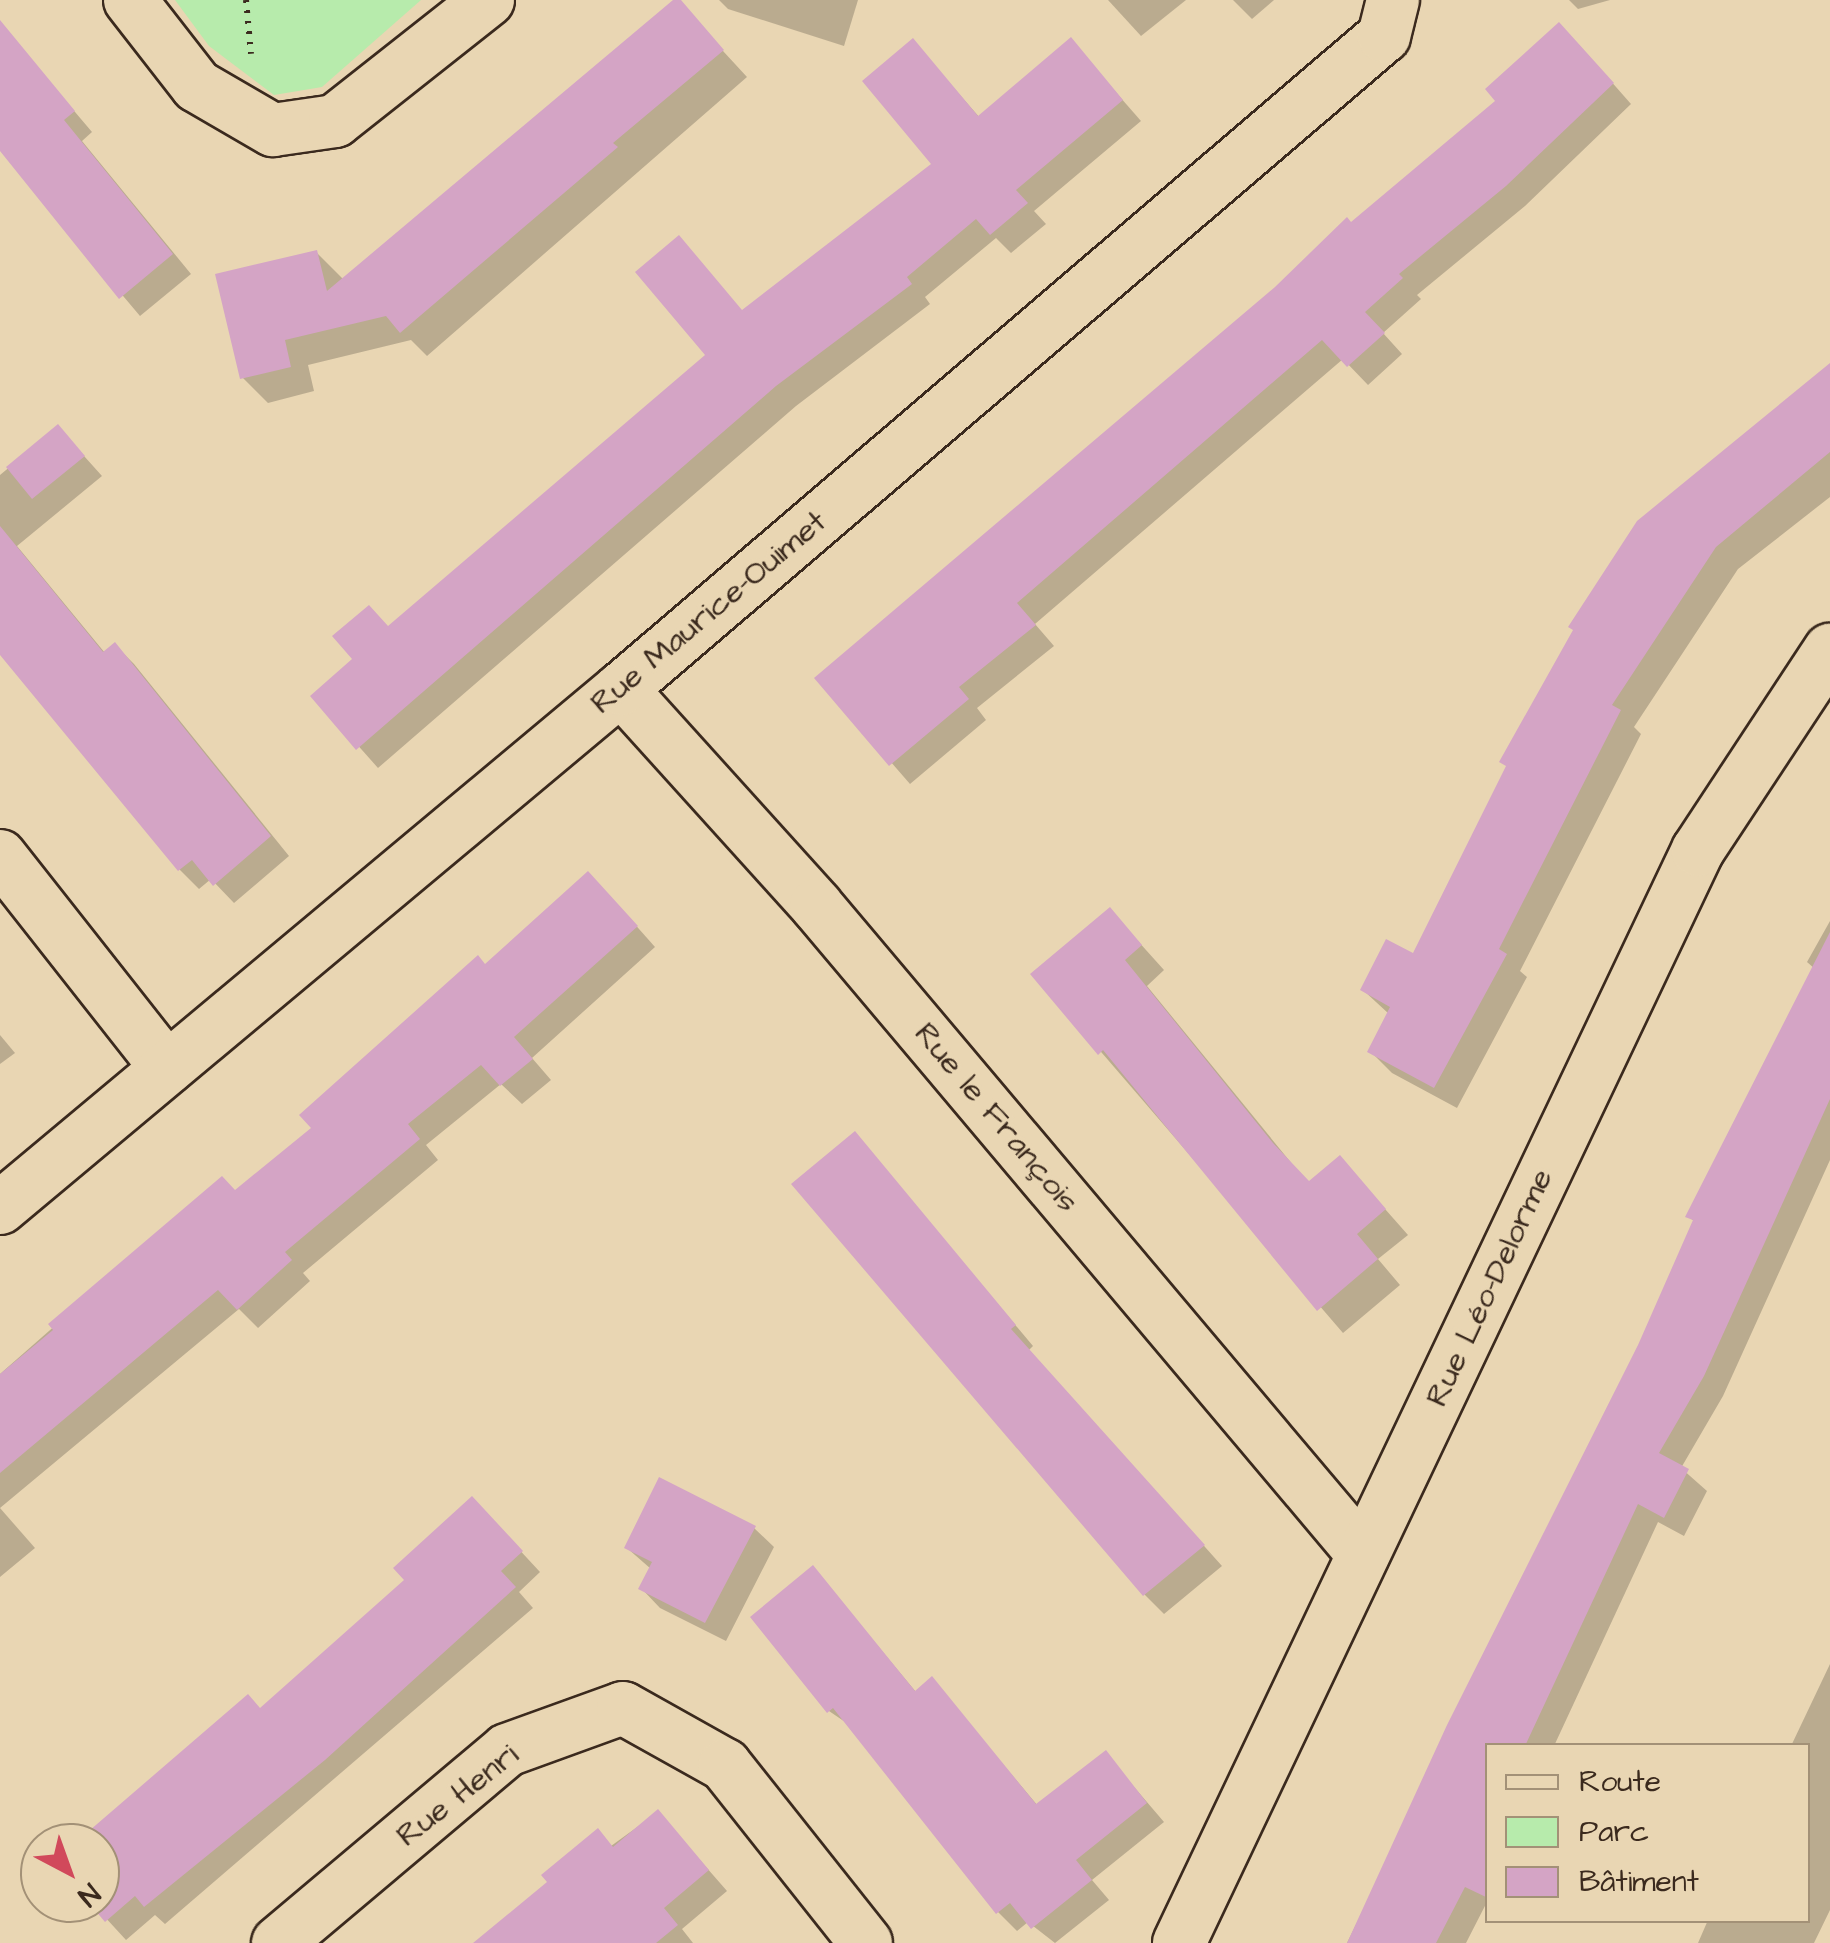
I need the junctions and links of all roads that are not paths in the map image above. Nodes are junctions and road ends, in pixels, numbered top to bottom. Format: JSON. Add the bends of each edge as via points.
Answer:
{"nodes":[{"id":1,"x":130,"y":0,"type":"edge"},
{"id":2,"x":488,"y":0,"type":"edge"},
{"id":3,"x":1393,"y":0,"type":"edge"},
{"id":4,"x":1830,"y":650,"type":"edge"},
{"id":5,"x":622,"y":689,"type":"junction"},
{"id":6,"x":0,"y":856,"type":"edge"},
{"id":7,"x":167,"y":1068,"type":"junction"},
{"id":8,"x":0,"y":1208,"type":"edge"},
{"id":9,"x":1364,"y":1554,"type":"junction"},
{"id":10,"x":278,"y":1943,"type":"edge"},
{"id":11,"x":866,"y":1943,"type":"edge"},
{"id":12,"x":1179,"y":1943,"type":"edge"}],
"edges":[{"from":1,"to":2,"type":"street","via":[[196,86],[273,130],[336,122]]},
{"from":3,"to":5,"type":"street","name":"Rue Maurice-Ouimet","via":[[1384,36]]},
{"from":4,"to":9,"type":"street","name":"Rue Léo-Delorme","via":[[1698,850]]},
{"from":5,"to":7,"type":"street","name":"Rue Maurice-Ouimet"},
{"from":5,"to":9,"type":"street","name":"Rue le François","via":[[816,905]]},
{"from":6,"to":7,"type":"street"},
{"from":7,"to":8,"type":"street","name":"Rue Maurice-Ouimet"},
{"from":9,"to":12,"type":"street","name":"Rue Léo-Delorme"},
{"from":10,"to":11,"type":"street","name":"Rue Henri","via":[[507,1750],[623,1708],[724,1765]]}]}
